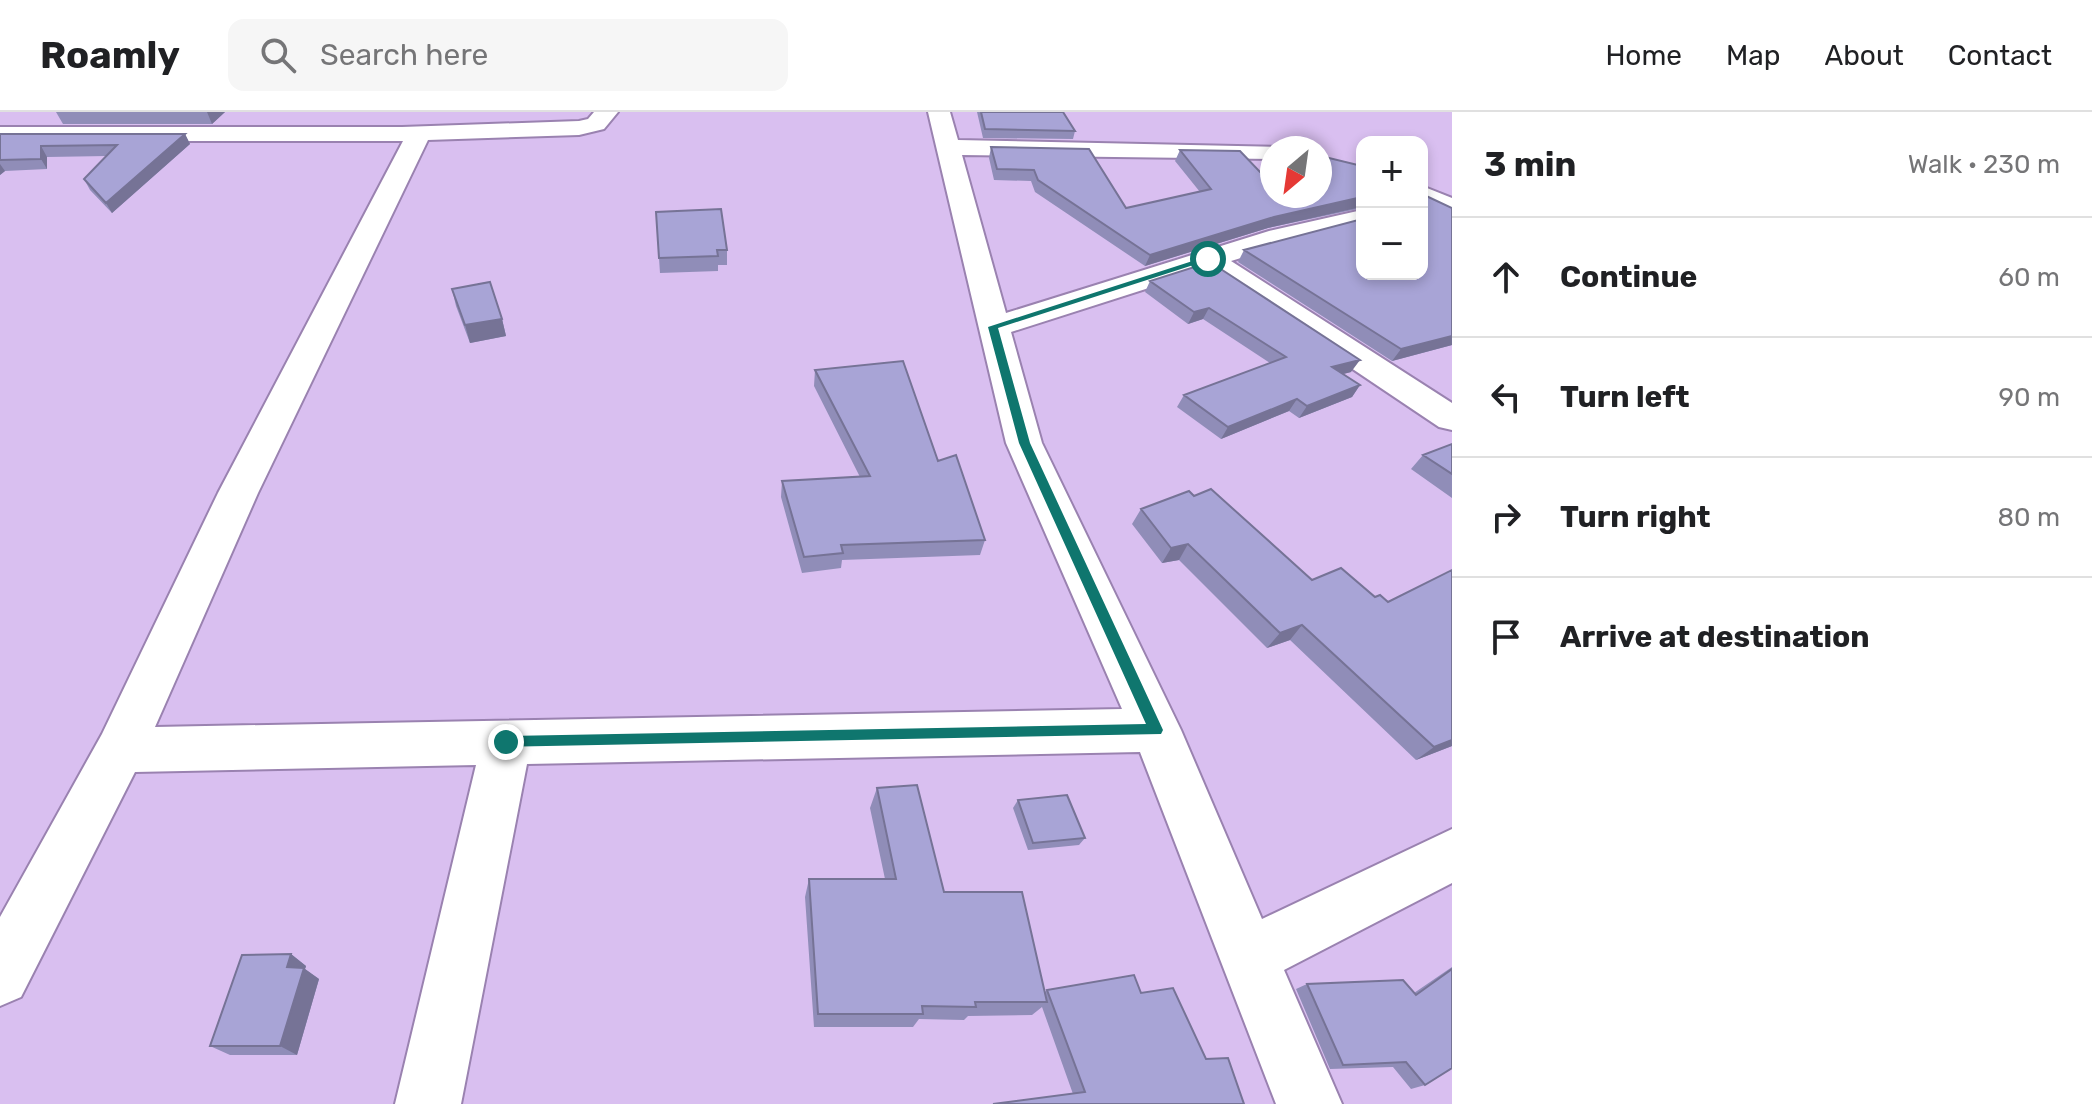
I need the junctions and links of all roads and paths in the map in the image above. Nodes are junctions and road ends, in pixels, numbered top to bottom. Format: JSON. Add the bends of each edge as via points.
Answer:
{"nodes":[{"id":1,"x":607,"y":112,"type":"edge"},
{"id":2,"x":1225,"y":124,"type":"dead end"},
{"id":3,"x":943,"y":129,"type":"edge"},
{"id":4,"x":0,"y":134,"type":"edge"},
{"id":5,"x":419,"y":134,"type":"junction"},
{"id":6,"x":1244,"y":149,"type":"junction"},
{"id":7,"x":1260,"y":151,"type":"edge"},
{"id":8,"x":1356,"y":219,"type":"edge"},
{"id":9,"x":1208,"y":259,"type":"junction"},
{"id":10,"x":993,"y":327,"type":"junction"},
{"id":11,"x":1451,"y":417,"type":"edge"},
{"id":12,"x":1156,"y":730,"type":"junction"},
{"id":13,"x":506,"y":742,"type":"junction"},
{"id":14,"x":120,"y":750,"type":"junction"},
{"id":15,"x":1452,"y":855,"type":"edge"},
{"id":16,"x":1249,"y":956,"type":"junction"},
{"id":17,"x":0,"y":976,"type":"edge"},
{"id":18,"x":428,"y":1104,"type":"edge"},
{"id":19,"x":1309,"y":1104,"type":"edge"}],
"edges":[{"from":1,"to":5,"type":"street","via":[[596,124],[579,128]]},
{"from":2,"to":6,"type":"street"},
{"from":3,"to":6,"type":"street"},
{"from":3,"to":10,"type":"street"},
{"from":4,"to":5,"type":"street"},
{"from":5,"to":14,"type":"street","via":[[238,493]]},
{"from":6,"to":7,"type":"street"},
{"from":8,"to":9,"type":"street"},
{"from":9,"to":10,"type":"street"},
{"from":9,"to":11,"type":"street"},
{"from":10,"to":12,"type":"street","via":[[1024,443]]},
{"from":12,"to":13,"type":"street"},
{"from":12,"to":16,"type":"street"},
{"from":13,"to":14,"type":"street"},
{"from":13,"to":18,"type":"street"},
{"from":14,"to":17,"type":"street"},
{"from":15,"to":16,"type":"street"},
{"from":16,"to":19,"type":"street"}]}
